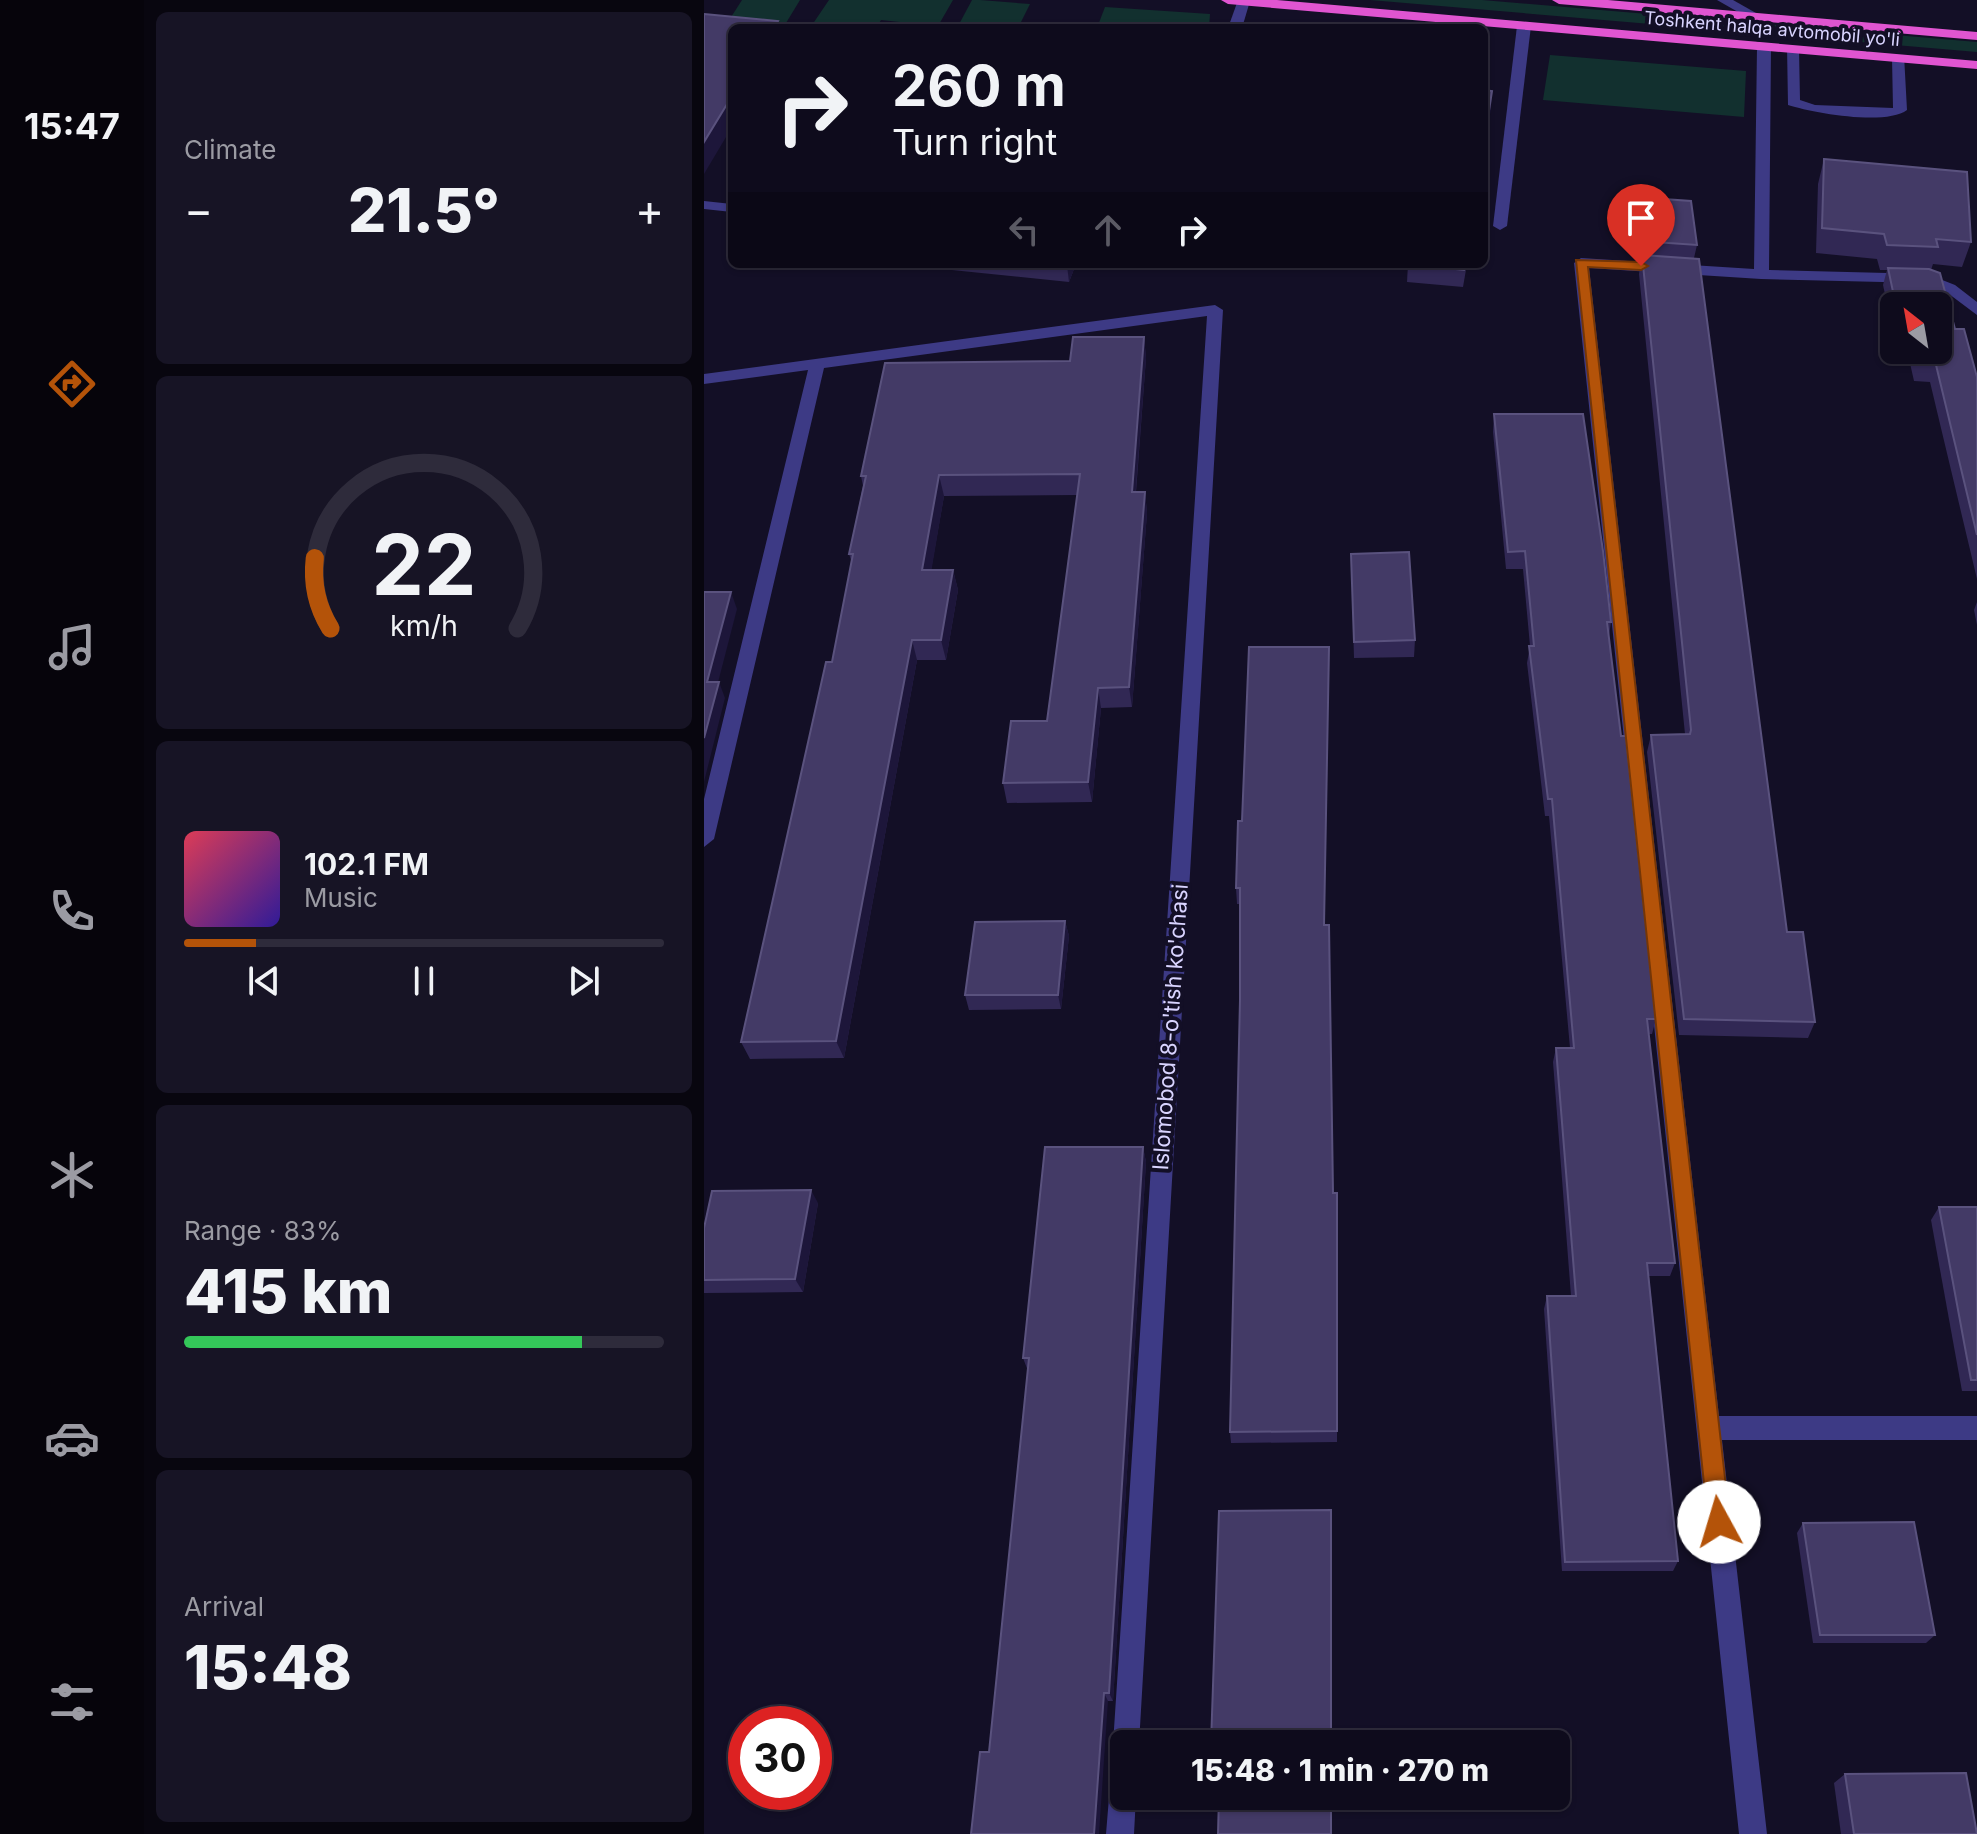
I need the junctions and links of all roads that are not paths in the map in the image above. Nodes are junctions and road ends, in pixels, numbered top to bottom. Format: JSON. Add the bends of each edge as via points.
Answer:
{"nodes":[{"id":1,"x":1559,"y":0,"type":"edge"},
{"id":2,"x":1723,"y":0,"type":"edge"},
{"id":3,"x":1236,"y":1,"type":"edge"},
{"id":4,"x":1757,"y":17,"type":"junction"},
{"id":5,"x":1235,"y":24,"type":"edge"},
{"id":6,"x":1524,"y":26,"type":"junction"},
{"id":7,"x":1977,"y":36,"type":"edge"},
{"id":8,"x":1764,"y":47,"type":"junction"},
{"id":9,"x":1792,"y":49,"type":"junction"},
{"id":10,"x":1899,"y":58,"type":"junction"},
{"id":11,"x":1977,"y":65,"type":"edge"},
{"id":12,"x":704,"y":205,"type":"edge"},
{"id":13,"x":728,"y":208,"type":"edge"},
{"id":14,"x":1500,"y":226,"type":"dead end"},
{"id":15,"x":1761,"y":274,"type":"junction"},
{"id":16,"x":1977,"y":310,"type":"edge"},
{"id":17,"x":818,"y":362,"type":"junction"},
{"id":18,"x":704,"y":379,"type":"edge"},
{"id":19,"x":704,"y":839,"type":"edge"},
{"id":20,"x":1709,"y":1428,"type":"junction"},
{"id":21,"x":1977,"y":1428,"type":"edge"},
{"id":22,"x":1127,"y":1730,"type":"edge"},
{"id":23,"x":1122,"y":1810,"type":"edge"},
{"id":24,"x":1120,"y":1834,"type":"edge"},
{"id":25,"x":1753,"y":1834,"type":"edge"}],
"edges":[{"from":1,"to":4,"type":"highway","name":"Toshkent halqa avtomobil yo'li"},
{"from":2,"to":4,"type":"street"},
{"from":3,"to":5,"type":"street"},
{"from":3,"to":6,"type":"highway","name":"Toshkent halqa avtomobil yo'li"},
{"from":4,"to":7,"type":"highway","name":"Toshkent halqa avtomobil yo'li"},
{"from":6,"to":8,"type":"highway","name":"Toshkent halqa avtomobil yo'li"},
{"from":6,"to":14,"type":"street"},
{"from":8,"to":9,"type":"highway","name":"Toshkent halqa avtomobil yo'li"},
{"from":8,"to":15,"type":"street"},
{"from":9,"to":10,"type":"highway","name":"Toshkent halqa avtomobil yo'li"},
{"from":9,"to":10,"type":"street","via":[[1793,102],[1813,109],[1900,110]]},
{"from":10,"to":11,"type":"highway","name":"Toshkent halqa avtomobil yo'li"},
{"from":12,"to":13,"type":"street"},
{"from":15,"to":16,"type":"street","via":[[1927,279],[1950,288]]},
{"from":15,"to":20,"type":"street","via":[[1581,263]]},
{"from":17,"to":18,"type":"street"},
{"from":17,"to":19,"type":"street"},
{"from":17,"to":22,"type":"street","name":"Islomobod 8-o'tish ko'chasi","via":[[1215,310]]},
{"from":20,"to":21,"type":"street"},
{"from":20,"to":25,"type":"street"},
{"from":23,"to":24,"type":"street"}]}
